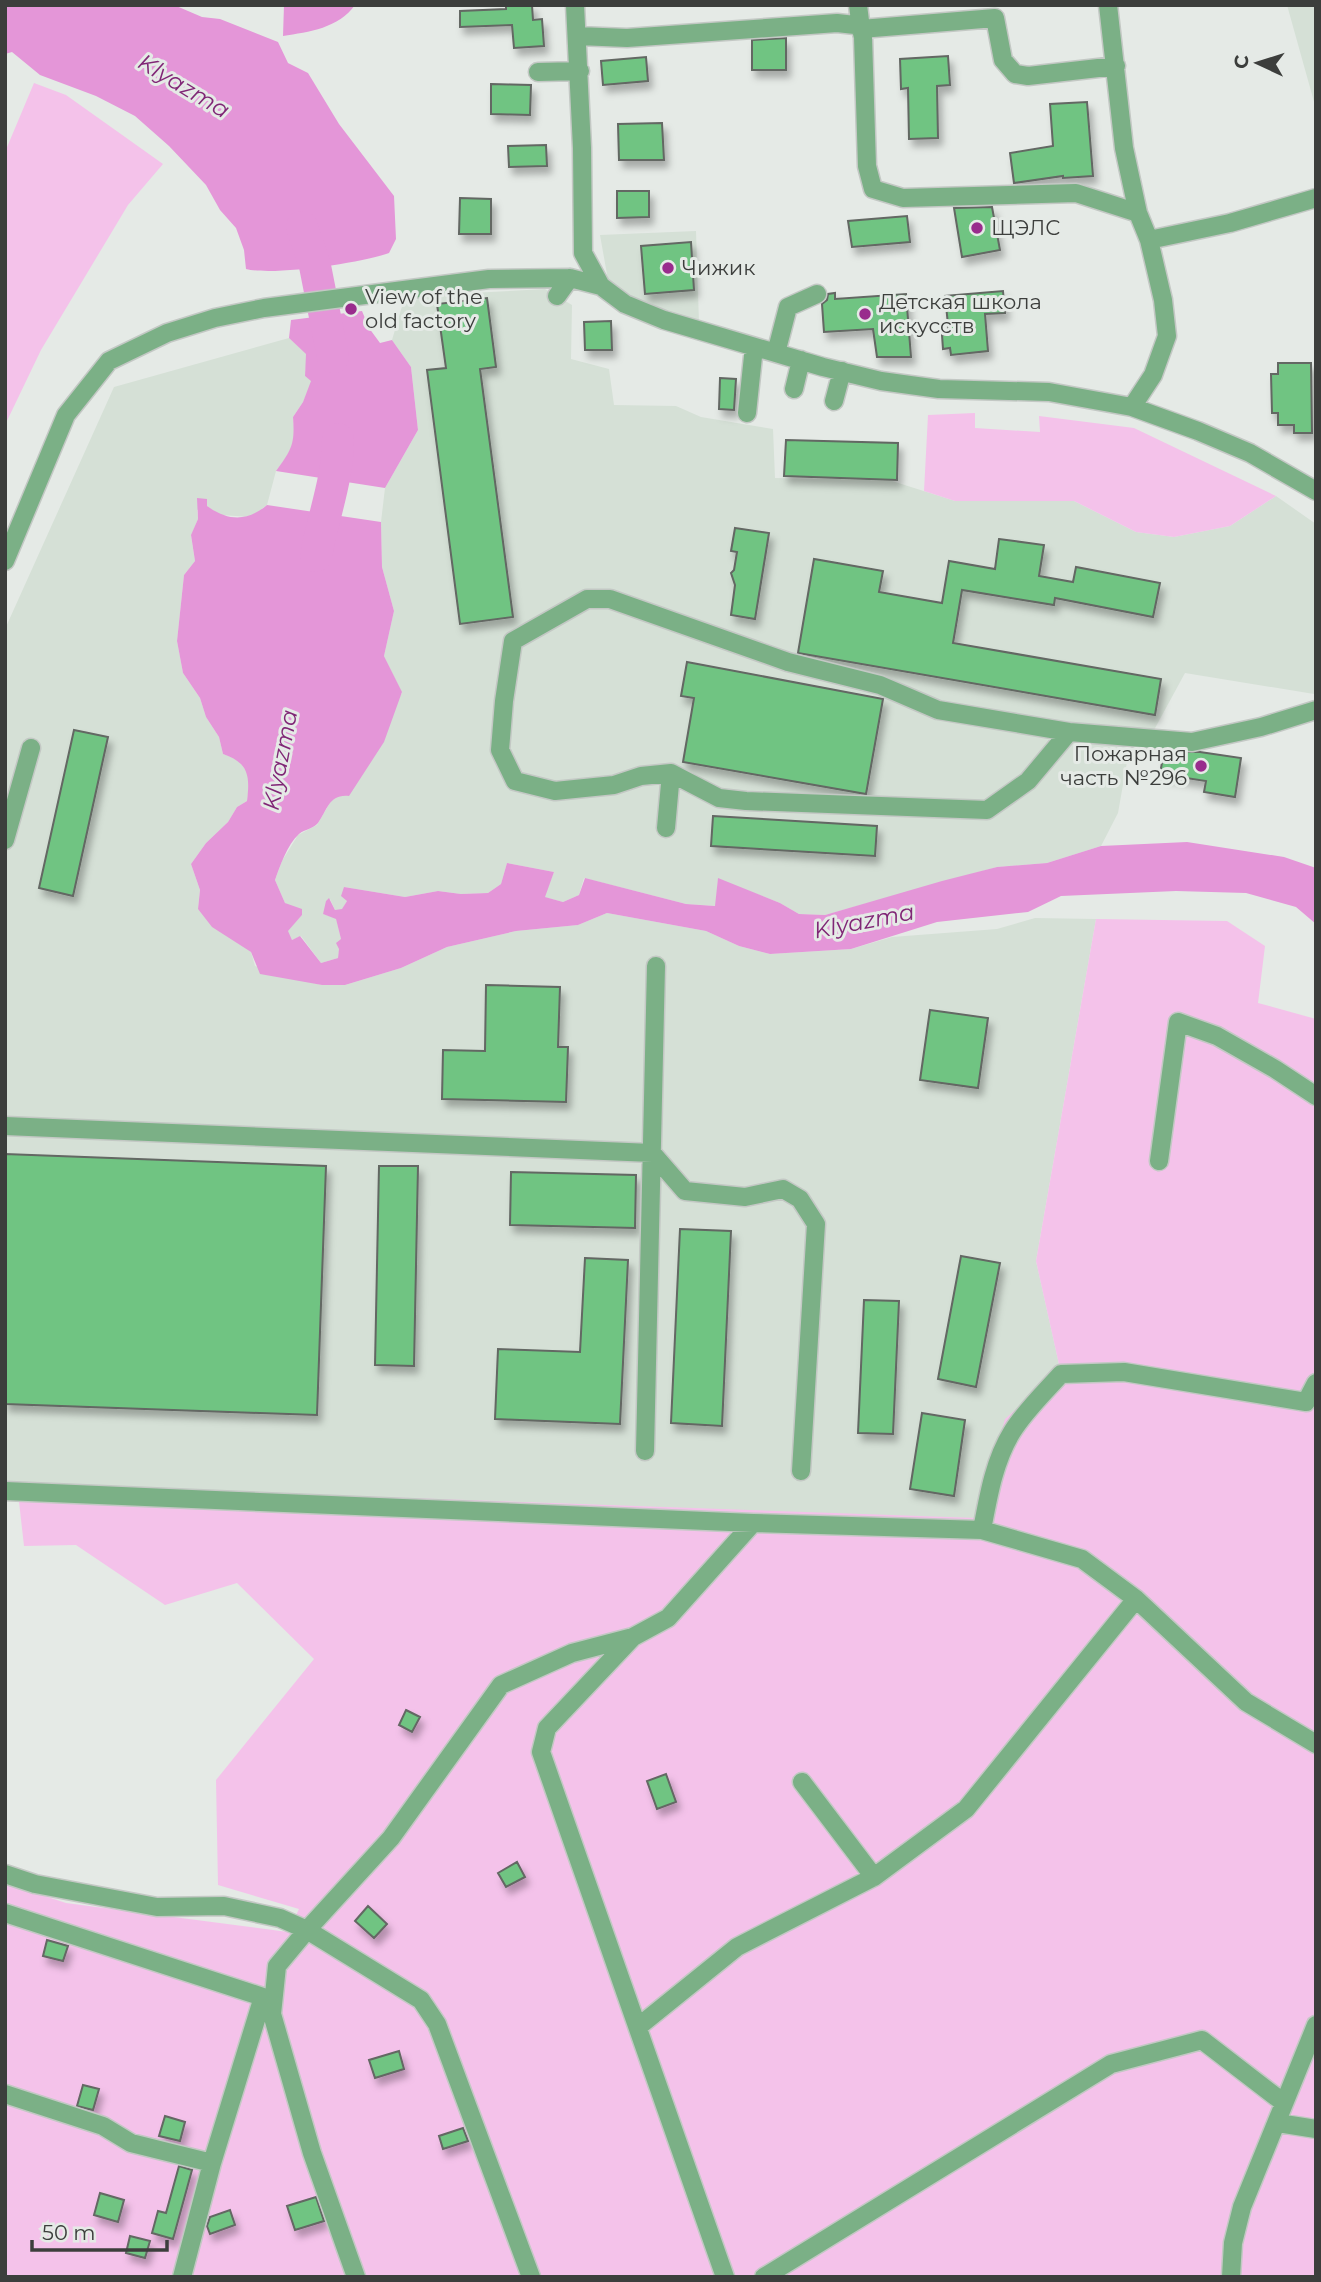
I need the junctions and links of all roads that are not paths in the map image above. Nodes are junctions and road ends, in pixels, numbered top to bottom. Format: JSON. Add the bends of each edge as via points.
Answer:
{"nodes":[{"id":1,"x":575,"y":5,"type":"edge"},
{"id":2,"x":858,"y":5,"type":"edge"},
{"id":3,"x":1108,"y":5,"type":"edge"},
{"id":4,"x":994,"y":12,"type":"edge"},
{"id":5,"x":861,"y":29,"type":"junction"},
{"id":6,"x":578,"y":36,"type":"junction"},
{"id":7,"x":1116,"y":66,"type":"junction"},
{"id":8,"x":580,"y":71,"type":"junction"},
{"id":9,"x":538,"y":72,"type":"dead end"},
{"id":10,"x":1316,"y":198,"type":"edge"},
{"id":11,"x":1138,"y":213,"type":"junction"},
{"id":12,"x":1149,"y":240,"type":"junction"},
{"id":13,"x":569,"y":278,"type":"junction"},
{"id":14,"x":601,"y":286,"type":"junction"},
{"id":15,"x":817,"y":294,"type":"dead end"},
{"id":16,"x":557,"y":296,"type":"dead end"},
{"id":17,"x":754,"y":346,"type":"junction"},
{"id":18,"x":776,"y":353,"type":"junction"},
{"id":19,"x":801,"y":360,"type":"junction"},
{"id":20,"x":842,"y":372,"type":"junction"},
{"id":21,"x":794,"y":389,"type":"dead end"},
{"id":22,"x":834,"y":401,"type":"dead end"},
{"id":23,"x":1132,"y":407,"type":"junction"},
{"id":24,"x":747,"y":413,"type":"dead end"},
{"id":25,"x":1316,"y":491,"type":"edge"},
{"id":26,"x":5,"y":561,"type":"edge"},
{"id":27,"x":1316,"y":710,"type":"edge"},
{"id":28,"x":1069,"y":732,"type":"junction"},
{"id":29,"x":31,"y":748,"type":"dead end"},
{"id":30,"x":671,"y":773,"type":"junction"},
{"id":31,"x":666,"y":828,"type":"dead end"},
{"id":32,"x":5,"y":840,"type":"edge"},
{"id":33,"x":656,"y":966,"type":"dead end"},
{"id":34,"x":1316,"y":1096,"type":"edge"},
{"id":35,"x":5,"y":1126,"type":"edge"},
{"id":36,"x":652,"y":1153,"type":"junction"},
{"id":37,"x":1159,"y":1161,"type":"dead end"},
{"id":38,"x":1316,"y":1383,"type":"edge"},
{"id":39,"x":1311,"y":1402,"type":"edge"},
{"id":40,"x":645,"y":1451,"type":"dead end"},
{"id":41,"x":801,"y":1471,"type":"dead end"},
{"id":42,"x":5,"y":1491,"type":"edge"},
{"id":43,"x":753,"y":1523,"type":"junction"},
{"id":44,"x":982,"y":1530,"type":"junction"},
{"id":45,"x":1136,"y":1598,"type":"junction"},
{"id":46,"x":633,"y":1637,"type":"junction"},
{"id":47,"x":1316,"y":1744,"type":"edge"},
{"id":48,"x":802,"y":1782,"type":"dead end"},
{"id":49,"x":5,"y":1874,"type":"edge"},
{"id":50,"x":874,"y":1877,"type":"junction"},
{"id":51,"x":5,"y":1913,"type":"edge"},
{"id":52,"x":306,"y":1930,"type":"junction"},
{"id":53,"x":265,"y":2013,"type":"junction"},
{"id":54,"x":1316,"y":2025,"type":"edge"},
{"id":55,"x":638,"y":2027,"type":"junction"},
{"id":56,"x":5,"y":2094,"type":"edge"},
{"id":57,"x":1284,"y":2103,"type":"junction"},
{"id":58,"x":1278,"y":2123,"type":"junction"},
{"id":59,"x":1316,"y":2129,"type":"edge"},
{"id":60,"x":212,"y":2163,"type":"junction"},
{"id":61,"x":182,"y":2277,"type":"edge"},
{"id":62,"x":356,"y":2277,"type":"edge"},
{"id":63,"x":531,"y":2277,"type":"edge"},
{"id":64,"x":725,"y":2277,"type":"edge"},
{"id":65,"x":764,"y":2277,"type":"edge"},
{"id":66,"x":1231,"y":2277,"type":"edge"}],
"edges":[{"from":1,"to":6,"type":"street"},
{"from":2,"to":5,"type":"street"},
{"from":3,"to":7,"type":"street"},
{"from":4,"to":5,"type":"street"},
{"from":4,"to":7,"type":"street","via":[[1003,60],[1015,74]]},
{"from":5,"to":6,"type":"street","via":[[837,23],[626,38]]},
{"from":5,"to":11,"type":"street","via":[[867,166],[873,189],[903,198],[1076,193]]},
{"from":6,"to":8,"type":"street"},
{"from":7,"to":11,"type":"street","via":[[1124,148]]},
{"from":8,"to":9,"type":"street"},
{"from":8,"to":14,"type":"street","via":[[583,253]]},
{"from":10,"to":12,"type":"street"},
{"from":11,"to":12,"type":"street"},
{"from":12,"to":23,"type":"street","via":[[1167,336],[1153,375]]},
{"from":13,"to":14,"type":"street"},
{"from":13,"to":16,"type":"street"},
{"from":13,"to":26,"type":"street","via":[[489,279],[414,294],[373,294],[264,308],[167,333],[109,361],[66,415]]},
{"from":14,"to":17,"type":"street","via":[[625,303],[664,320]]},
{"from":15,"to":18,"type":"street","via":[[788,307]]},
{"from":17,"to":18,"type":"street"},
{"from":17,"to":24,"type":"street"},
{"from":18,"to":19,"type":"street"},
{"from":19,"to":20,"type":"street"},
{"from":19,"to":21,"type":"street"},
{"from":20,"to":22,"type":"street"},
{"from":20,"to":23,"type":"street","via":[[939,389],[1049,392]]},
{"from":23,"to":25,"type":"street","via":[[1250,453]]},
{"from":27,"to":28,"type":"street","via":[[1192,742]]},
{"from":28,"to":30,"type":"street","via":[[1028,781],[987,810],[719,798]]},
{"from":28,"to":30,"type":"street","via":[[938,710],[880,685],[788,662],[610,599],[587,599],[513,641],[500,750],[515,781],[555,791]]},
{"from":29,"to":32,"type":"street"},
{"from":30,"to":31,"type":"street"},
{"from":33,"to":36,"type":"street"},
{"from":34,"to":37,"type":"street","via":[[1217,1036],[1178,1022]]},
{"from":35,"to":36,"type":"street"},
{"from":36,"to":40,"type":"street"},
{"from":36,"to":41,"type":"street","via":[[685,1191],[745,1197],[783,1189],[800,1199],[816,1224]]},
{"from":38,"to":39,"type":"street"},
{"from":39,"to":44,"type":"street","via":[[1124,1373],[1061,1374],[1011,1434],[993,1477]]},
{"from":42,"to":43,"type":"street"},
{"from":43,"to":44,"type":"street"},
{"from":43,"to":46,"type":"street","via":[[668,1618]]},
{"from":44,"to":45,"type":"street","via":[[1082,1559]]},
{"from":45,"to":47,"type":"street","via":[[1246,1702]]},
{"from":45,"to":50,"type":"street","via":[[966,1809]]},
{"from":46,"to":52,"type":"street","via":[[572,1653],[501,1685],[391,1838]]},
{"from":46,"to":55,"type":"street","via":[[547,1728],[541,1752]]},
{"from":48,"to":50,"type":"street"},
{"from":49,"to":52,"type":"street","via":[[157,1907],[223,1906],[280,1918]]},
{"from":50,"to":55,"type":"street","via":[[737,1947]]},
{"from":51,"to":53,"type":"street","via":[[263,1997]]},
{"from":52,"to":53,"type":"street","via":[[277,1966]]},
{"from":52,"to":63,"type":"street","via":[[421,2000],[437,2024]]},
{"from":53,"to":60,"type":"street"},
{"from":53,"to":62,"type":"street"},
{"from":54,"to":57,"type":"street"},
{"from":55,"to":64,"type":"street"},
{"from":56,"to":60,"type":"street","via":[[103,2126],[131,2143]]},
{"from":57,"to":58,"type":"street"},
{"from":57,"to":65,"type":"street","via":[[1202,2040],[1111,2064]]},
{"from":58,"to":59,"type":"street"},
{"from":58,"to":66,"type":"street","via":[[1242,2207]]},
{"from":60,"to":61,"type":"street"}]}
